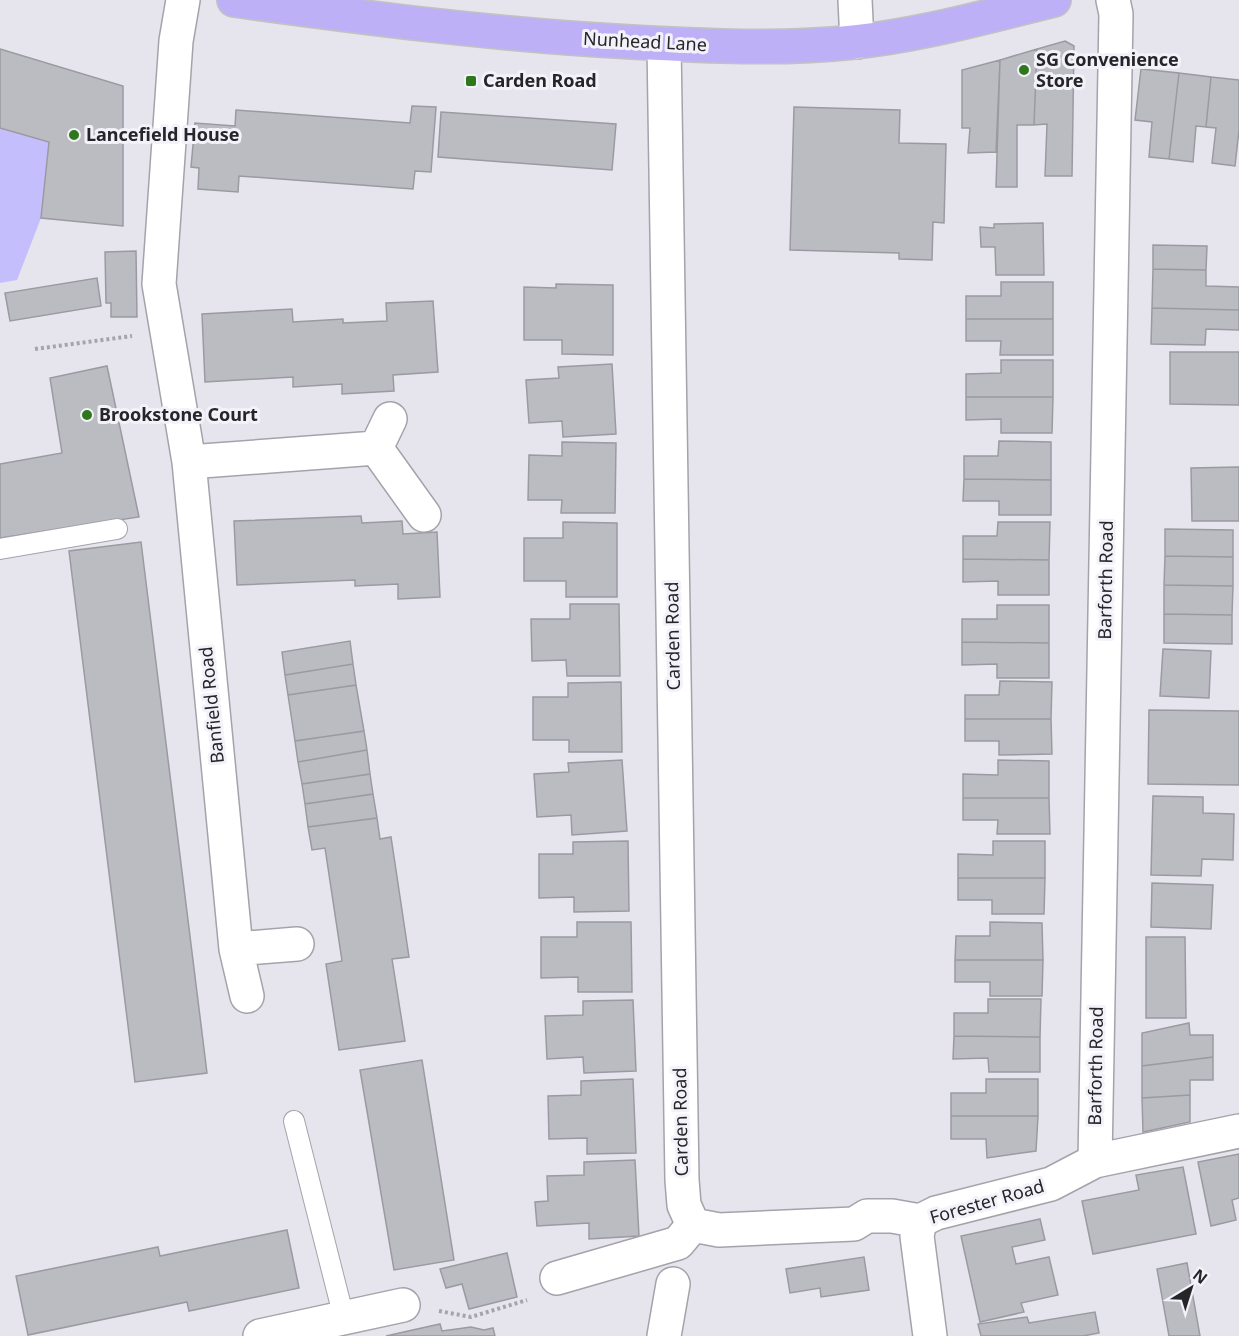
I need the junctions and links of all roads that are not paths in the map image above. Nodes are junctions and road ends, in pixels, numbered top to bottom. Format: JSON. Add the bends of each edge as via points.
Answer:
{"nodes":[{"id":1,"x":183,"y":0,"type":"edge"},
{"id":2,"x":234,"y":0,"type":"edge"},
{"id":3,"x":855,"y":0,"type":"edge"},
{"id":4,"x":1054,"y":0,"type":"edge"},
{"id":5,"x":1113,"y":0,"type":"edge"},
{"id":6,"x":857,"y":42,"type":"junction"},
{"id":7,"x":663,"y":44,"type":"junction"},
{"id":8,"x":390,"y":419,"type":"dead end"},
{"id":9,"x":376,"y":448,"type":"junction"},
{"id":10,"x":189,"y":462,"type":"junction"},
{"id":11,"x":424,"y":515,"type":"dead end"},
{"id":12,"x":117,"y":529,"type":"dead end"},
{"id":13,"x":0,"y":549,"type":"edge"},
{"id":14,"x":297,"y":944,"type":"dead end"},
{"id":15,"x":236,"y":949,"type":"junction"},
{"id":16,"x":247,"y":996,"type":"dead end"},
{"id":17,"x":294,"y":1121,"type":"dead end"},
{"id":18,"x":1239,"y":1131,"type":"edge"},
{"id":19,"x":1095,"y":1161,"type":"junction"},
{"id":20,"x":920,"y":1221,"type":"junction"},
{"id":21,"x":693,"y":1225,"type":"junction"},
{"id":22,"x":557,"y":1278,"type":"road end"},
{"id":23,"x":673,"y":1284,"type":"dead end"},
{"id":24,"x":403,"y":1305,"type":"road end"},
{"id":25,"x":344,"y":1318,"type":"junction"},
{"id":26,"x":260,"y":1336,"type":"edge"},
{"id":27,"x":664,"y":1336,"type":"edge"},
{"id":28,"x":930,"y":1336,"type":"edge"}],
"edges":[{"from":1,"to":10,"type":"street","name":"Banfield Road","via":[[176,41],[159,284]]},
{"from":2,"to":7,"type":"main road","name":"Nunhead Lane","via":[[440,27]]},
{"from":3,"to":6,"type":"street"},
{"from":4,"to":6,"type":"main road","name":"Nunhead Lane","via":[[952,25]]},
{"from":5,"to":19,"type":"street","name":"Barforth Road","via":[[1116,14]]},
{"from":6,"to":7,"type":"main road","name":"Nunhead Lane","via":[[765,47]]},
{"from":7,"to":21,"type":"street","name":"Carden Road","via":[[682,1180],[684,1205]]},
{"from":8,"to":9,"type":"street"},
{"from":9,"to":10,"type":"street"},
{"from":9,"to":11,"type":"street"},
{"from":10,"to":15,"type":"street","name":"Banfield Road"},
{"from":12,"to":13,"type":"lane"},
{"from":14,"to":15,"type":"street"},
{"from":15,"to":16,"type":"street","name":"Banfield Road"},
{"from":17,"to":25,"type":"lane"},
{"from":18,"to":19,"type":"street","name":"Forester Road"},
{"from":19,"to":20,"type":"street","name":"Forester Road","via":[[1051,1185],[936,1212]]},
{"from":20,"to":21,"type":"street","name":"Forester Road","via":[[867,1216],[854,1224],[719,1230]]},
{"from":20,"to":28,"type":"street","via":[[917,1236]]},
{"from":21,"to":22,"type":"street","via":[[678,1243]]},
{"from":23,"to":27,"type":"street"},
{"from":24,"to":25,"type":"street"},
{"from":25,"to":26,"type":"street"}]}
